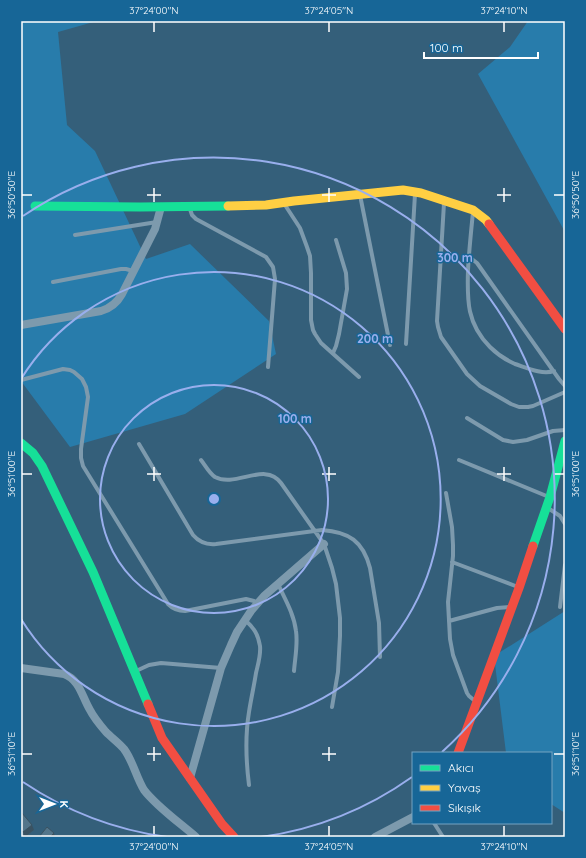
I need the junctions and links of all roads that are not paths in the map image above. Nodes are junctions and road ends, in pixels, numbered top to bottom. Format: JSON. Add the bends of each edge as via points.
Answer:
{"nodes":[{"id":1,"x":415,"y":191,"type":"junction"},
{"id":2,"x":360,"y":194,"type":"junction"},
{"id":3,"x":444,"y":200,"type":"junction"},
{"id":4,"x":284,"y":203,"type":"junction"},
{"id":5,"x":35,"y":206,"type":"dead end"},
{"id":6,"x":161,"y":207,"type":"junction"},
{"id":7,"x":189,"y":207,"type":"junction"},
{"id":8,"x":473,"y":210,"type":"junction"},
{"id":9,"x":158,"y":222,"type":"junction"},
{"id":10,"x":75,"y":235,"type":"dead end"},
{"id":11,"x":336,"y":240,"type":"dead end"},
{"id":12,"x":468,"y":256,"type":"junction"},
{"id":13,"x":134,"y":271,"type":"junction"},
{"id":14,"x":53,"y":282,"type":"dead end"},
{"id":15,"x":21,"y":325,"type":"edge"},
{"id":16,"x":565,"y":329,"type":"edge"},
{"id":17,"x":406,"y":344,"type":"dead end"},
{"id":18,"x":390,"y":345,"type":"dead end"},
{"id":19,"x":332,"y":353,"type":"junction"},
{"id":20,"x":268,"y":367,"type":"dead end"},
{"id":21,"x":554,"y":371,"type":"junction"},
{"id":22,"x":360,"y":377,"type":"dead end"},
{"id":23,"x":21,"y":380,"type":"edge"},
{"id":24,"x":565,"y":386,"type":"edge"},
{"id":25,"x":565,"y":392,"type":"edge"},
{"id":26,"x":467,"y":418,"type":"dead end"},
{"id":27,"x":565,"y":430,"type":"edge"},
{"id":28,"x":565,"y":441,"type":"edge"},
{"id":29,"x":21,"y":443,"type":"edge"},
{"id":30,"x":139,"y":444,"type":"dead end"},
{"id":31,"x":201,"y":460,"type":"dead end"},
{"id":32,"x":459,"y":460,"type":"dead end"},
{"id":33,"x":446,"y":493,"type":"dead end"},
{"id":34,"x":550,"y":497,"type":"junction"},
{"id":35,"x":546,"y":507,"type":"junction"},
{"id":36,"x":565,"y":524,"type":"edge"},
{"id":37,"x":314,"y":530,"type":"junction"},
{"id":38,"x":324,"y":544,"type":"junction"},
{"id":39,"x":452,"y":562,"type":"junction"},
{"id":40,"x":565,"y":565,"type":"edge"},
{"id":41,"x":278,"y":584,"type":"junction"},
{"id":42,"x":519,"y":588,"type":"junction"},
{"id":43,"x":258,"y":603,"type":"junction"},
{"id":44,"x":512,"y":607,"type":"junction"},
{"id":45,"x":560,"y":607,"type":"dead end"},
{"id":46,"x":245,"y":620,"type":"junction"},
{"id":47,"x":449,"y":621,"type":"junction"},
{"id":48,"x":380,"y":657,"type":"dead end"},
{"id":49,"x":21,"y":668,"type":"edge"},
{"id":50,"x":221,"y":668,"type":"junction"},
{"id":51,"x":294,"y":671,"type":"dead end"},
{"id":52,"x":134,"y":672,"type":"junction"},
{"id":53,"x":477,"y":702,"type":"junction"},
{"id":54,"x":332,"y":708,"type":"dead end"},
{"id":55,"x":458,"y":752,"type":"edge"},
{"id":56,"x":190,"y":778,"type":"junction"},
{"id":57,"x":249,"y":785,"type":"dead end"},
{"id":58,"x":412,"y":818,"type":"edge"},
{"id":59,"x":435,"y":824,"type":"edge"},
{"id":60,"x":196,"y":837,"type":"edge"},
{"id":61,"x":234,"y":837,"type":"edge"},
{"id":62,"x":375,"y":837,"type":"edge"},
{"id":63,"x":443,"y":837,"type":"edge"}],
"edges":[{"from":1,"to":2,"type":"street"},
{"from":1,"to":3,"type":"street"},
{"from":1,"to":17,"type":"lane"},
{"from":2,"to":4,"type":"street"},
{"from":2,"to":18,"type":"lane"},
{"from":3,"to":8,"type":"street"},
{"from":3,"to":25,"type":"lane","via":[[437,316],[444,342],[474,381],[515,406],[533,406]]},
{"from":4,"to":7,"type":"street"},
{"from":4,"to":19,"type":"lane","via":[[300,228],[310,256],[313,330]]},
{"from":5,"to":6,"type":"street"},
{"from":6,"to":7,"type":"street"},
{"from":6,"to":9,"type":"street"},
{"from":7,"to":20,"type":"lane","via":[[196,219],[266,257],[271,264],[275,280]]},
{"from":8,"to":12,"type":"lane"},
{"from":8,"to":16,"type":"street","via":[[490,224]]},
{"from":9,"to":10,"type":"lane"},
{"from":9,"to":13,"type":"street"},
{"from":11,"to":19,"type":"lane","via":[[346,273],[347,289],[339,334]]},
{"from":12,"to":21,"type":"lane","via":[[477,263]]},
{"from":12,"to":21,"type":"lane","via":[[468,300],[474,323],[483,338],[493,350],[512,362],[544,373]]},
{"from":13,"to":14,"type":"lane","via":[[121,268]]},
{"from":13,"to":15,"type":"street","via":[[120,298],[110,308]]},
{"from":19,"to":22,"type":"lane"},
{"from":21,"to":24,"type":"lane"},
{"from":23,"to":43,"type":"lane","via":[[62,369],[70,370],[82,379],[88,397],[81,449],[83,466],[170,606],[185,611],[246,599]]},
{"from":26,"to":27,"type":"lane","via":[[503,440],[514,442]]},
{"from":28,"to":34,"type":"street"},
{"from":29,"to":52,"type":"street","via":[[33,453],[42,466],[93,572]]},
{"from":30,"to":37,"type":"lane","via":[[193,535],[204,543]]},
{"from":31,"to":37,"type":"lane","via":[[213,475],[223,480],[265,474],[276,477]]},
{"from":32,"to":34,"type":"lane"},
{"from":33,"to":39,"type":"lane","via":[[452,528]]},
{"from":34,"to":35,"type":"street"},
{"from":35,"to":36,"type":"lane","via":[[560,516]]},
{"from":35,"to":42,"type":"street"},
{"from":37,"to":38,"type":"lane"},
{"from":37,"to":48,"type":"lane","via":[[338,532],[352,538],[366,556],[378,614]]},
{"from":38,"to":41,"type":"street"},
{"from":38,"to":54,"type":"lane","via":[[336,584],[340,618],[339,660]]},
{"from":39,"to":42,"type":"lane"},
{"from":39,"to":47,"type":"lane"},
{"from":40,"to":45,"type":"lane"},
{"from":41,"to":43,"type":"street"},
{"from":41,"to":51,"type":"lane","via":[[296,629]]},
{"from":42,"to":44,"type":"street"},
{"from":43,"to":46,"type":"street"},
{"from":44,"to":47,"type":"lane","via":[[497,608]]},
{"from":44,"to":53,"type":"street"},
{"from":46,"to":50,"type":"street"},
{"from":46,"to":57,"type":"lane","via":[[259,640],[260,653],[247,728]]},
{"from":47,"to":53,"type":"lane","via":[[453,655],[467,693]]},
{"from":49,"to":60,"type":"street","via":[[64,674],[75,681],[94,718],[127,754],[144,790]]},
{"from":50,"to":52,"type":"lane","via":[[161,663]]},
{"from":50,"to":56,"type":"street"},
{"from":52,"to":56,"type":"street","via":[[162,738]]},
{"from":53,"to":55,"type":"street"},
{"from":56,"to":61,"type":"street"},
{"from":58,"to":62,"type":"street"},
{"from":59,"to":63,"type":"lane"}]}
